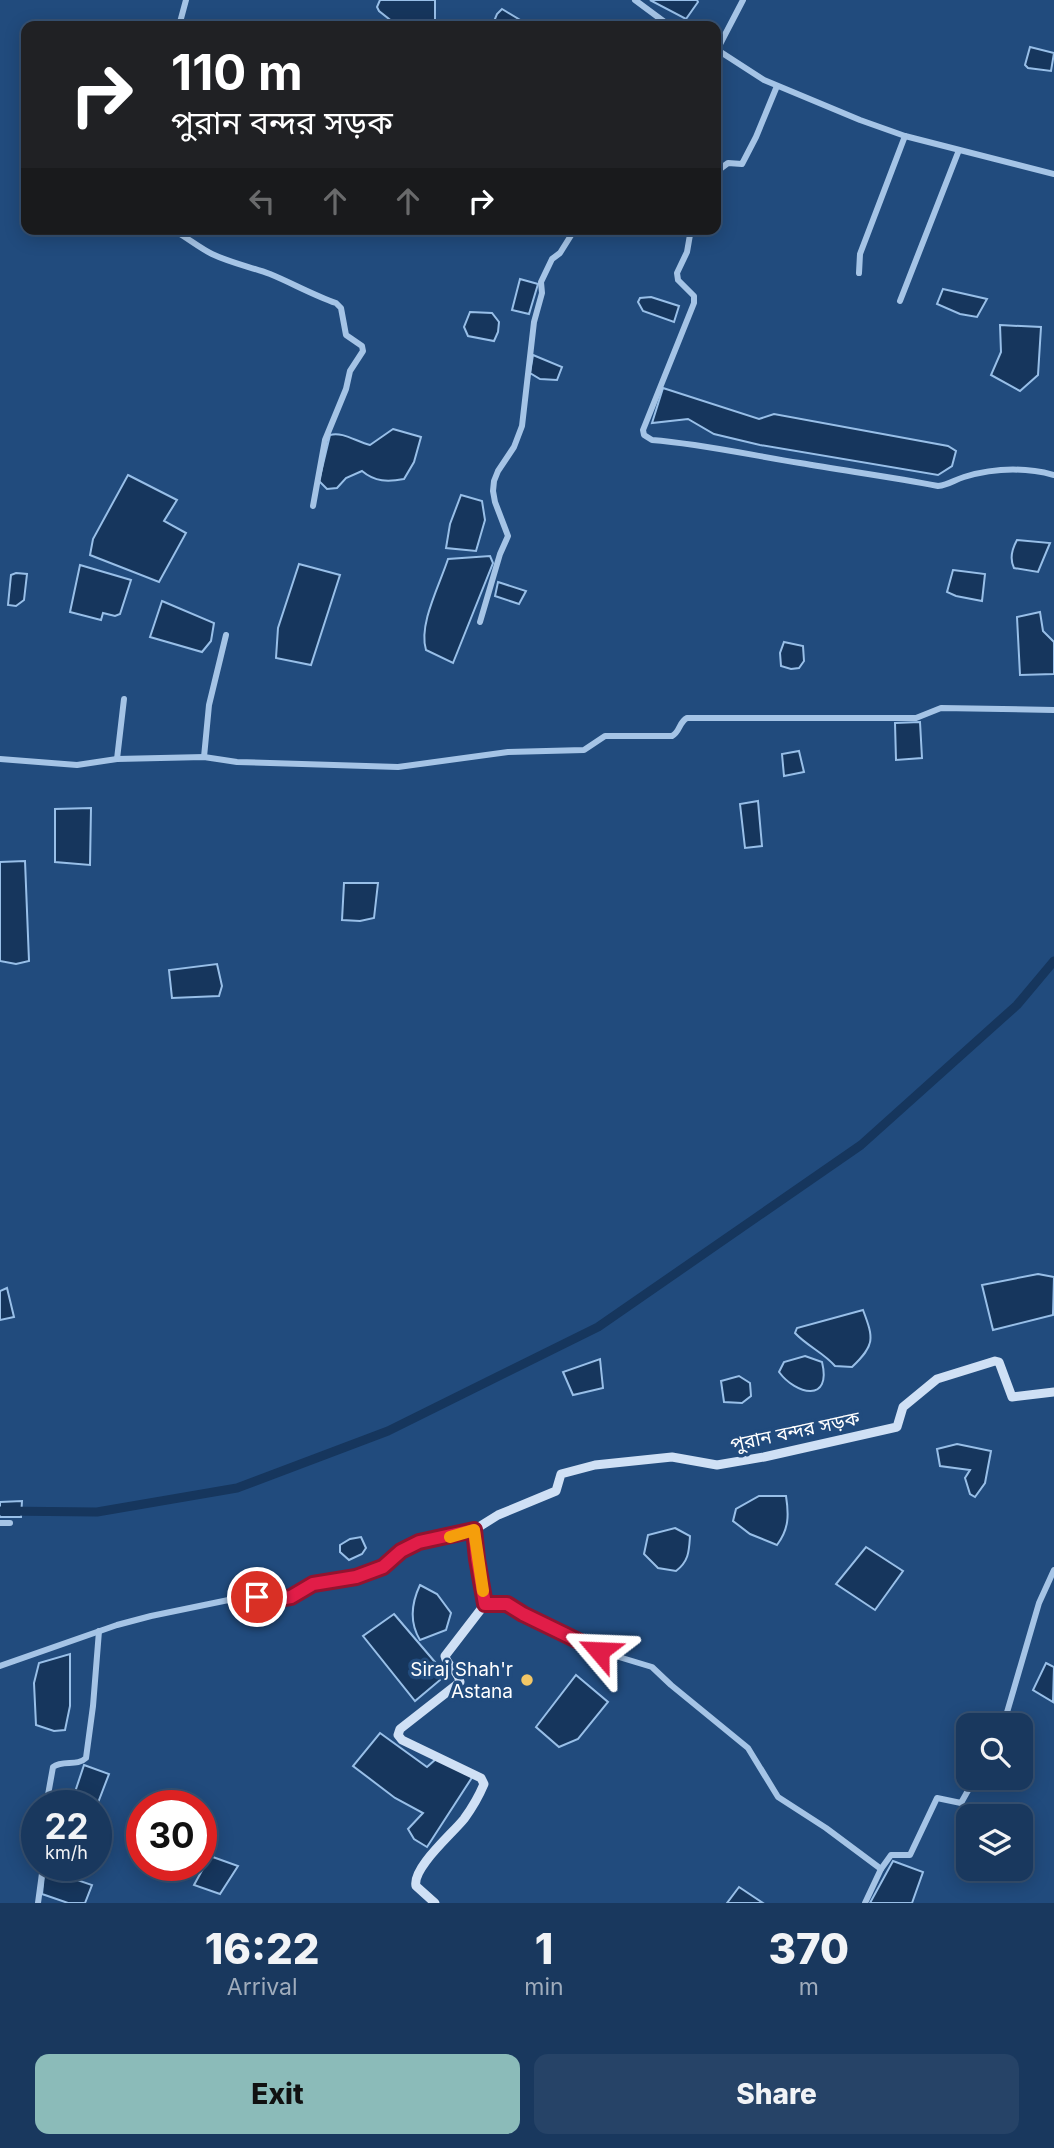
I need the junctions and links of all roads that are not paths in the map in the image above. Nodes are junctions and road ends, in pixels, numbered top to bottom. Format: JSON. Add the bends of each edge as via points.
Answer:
{"nodes":[{"id":1,"x":186,"y":0,"type":"edge"},
{"id":2,"x":635,"y":0,"type":"edge"},
{"id":3,"x":743,"y":0,"type":"edge"},
{"id":4,"x":180,"y":21,"type":"edge"},
{"id":5,"x":660,"y":21,"type":"edge"},
{"id":6,"x":721,"y":42,"type":"edge"},
{"id":7,"x":721,"y":52,"type":"edge"},
{"id":8,"x":777,"y":86,"type":"junction"},
{"id":9,"x":905,"y":136,"type":"junction"},
{"id":10,"x":959,"y":150,"type":"junction"},
{"id":11,"x":721,"y":168,"type":"edge"},
{"id":12,"x":1054,"y":174,"type":"edge"},
{"id":13,"x":182,"y":235,"type":"edge"},
{"id":14,"x":571,"y":235,"type":"edge"},
{"id":15,"x":690,"y":235,"type":"edge"},
{"id":16,"x":859,"y":273,"type":"dead end"},
{"id":17,"x":900,"y":301,"type":"dead end"},
{"id":18,"x":1054,"y":475,"type":"edge"},
{"id":19,"x":313,"y":506,"type":"dead end"},
{"id":20,"x":480,"y":622,"type":"dead end"},
{"id":21,"x":226,"y":635,"type":"dead end"},
{"id":22,"x":124,"y":699,"type":"dead end"},
{"id":23,"x":1054,"y":709,"type":"edge"},
{"id":24,"x":204,"y":757,"type":"junction"},
{"id":25,"x":0,"y":759,"type":"edge"},
{"id":26,"x":117,"y":759,"type":"junction"},
{"id":27,"x":1054,"y":1392,"type":"edge"},
{"id":28,"x":0,"y":1523,"type":"edge"},
{"id":29,"x":10,"y":1523,"type":"dead end"},
{"id":30,"x":474,"y":1530,"type":"junction"},
{"id":31,"x":1054,"y":1570,"type":"edge"},
{"id":32,"x":485,"y":1604,"type":"junction"},
{"id":33,"x":99,"y":1631,"type":"junction"},
{"id":34,"x":0,"y":1666,"type":"edge"},
{"id":35,"x":1007,"y":1713,"type":"edge"},
{"id":36,"x":49,"y":1790,"type":"edge"},
{"id":37,"x":968,"y":1790,"type":"edge"},
{"id":38,"x":881,"y":1869,"type":"junction"},
{"id":39,"x":41,"y":1881,"type":"edge"},
{"id":40,"x":38,"y":1903,"type":"edge"},
{"id":41,"x":435,"y":1903,"type":"edge"},
{"id":42,"x":865,"y":1903,"type":"edge"}],
"edges":[{"from":1,"to":4,"type":"street"},
{"from":2,"to":5,"type":"street"},
{"from":3,"to":6,"type":"street"},
{"from":7,"to":8,"type":"street"},
{"from":8,"to":9,"type":"street"},
{"from":8,"to":11,"type":"street","via":[[742,164],[727,163]]},
{"from":9,"to":10,"type":"street"},
{"from":9,"to":16,"type":"street","via":[[860,254]]},
{"from":10,"to":12,"type":"street"},
{"from":10,"to":17,"type":"street"},
{"from":13,"to":19,"type":"street","via":[[210,253],[336,303],[346,335],[362,346],[325,440]]},
{"from":14,"to":20,"type":"street","via":[[541,282],[522,426],[494,481],[495,502],[508,536]]},
{"from":15,"to":18,"type":"street","via":[[677,273],[694,303],[644,435],[652,440],[938,486],[990,470],[1032,469]]},
{"from":21,"to":24,"type":"street","via":[[209,705]]},
{"from":22,"to":26,"type":"street"},
{"from":23,"to":24,"type":"street","via":[[941,708],[916,718],[687,718],[672,736],[605,736],[584,750],[508,752],[398,767]]},
{"from":24,"to":26,"type":"street"},
{"from":25,"to":26,"type":"street","via":[[77,765]]},
{"from":27,"to":30,"type":"street","name":"পুরান বন্দর সড়ক","via":[[1012,1396],[995,1361],[937,1379],[903,1407],[897,1427],[717,1465],[672,1457],[595,1465],[561,1474],[556,1490]]},
{"from":28,"to":29,"type":"street"},
{"from":30,"to":32,"type":"street"},
{"from":30,"to":33,"type":"street","via":[[419,1542],[383,1567],[313,1584],[291,1597],[236,1598]]},
{"from":31,"to":35,"type":"street","via":[[1039,1603]]},
{"from":32,"to":38,"type":"street","via":[[507,1604],[599,1651],[652,1667],[748,1748],[778,1797]]},
{"from":32,"to":41,"type":"street","via":[[445,1656],[460,1682],[398,1734],[481,1778],[484,1784],[466,1816],[415,1878],[416,1886]]},
{"from":33,"to":34,"type":"street"},
{"from":33,"to":36,"type":"street","via":[[86,1758],[53,1767]]},
{"from":37,"to":38,"type":"street","via":[[961,1803],[937,1798],[910,1855],[891,1856]]},
{"from":38,"to":42,"type":"street"},
{"from":39,"to":40,"type":"street"}]}
